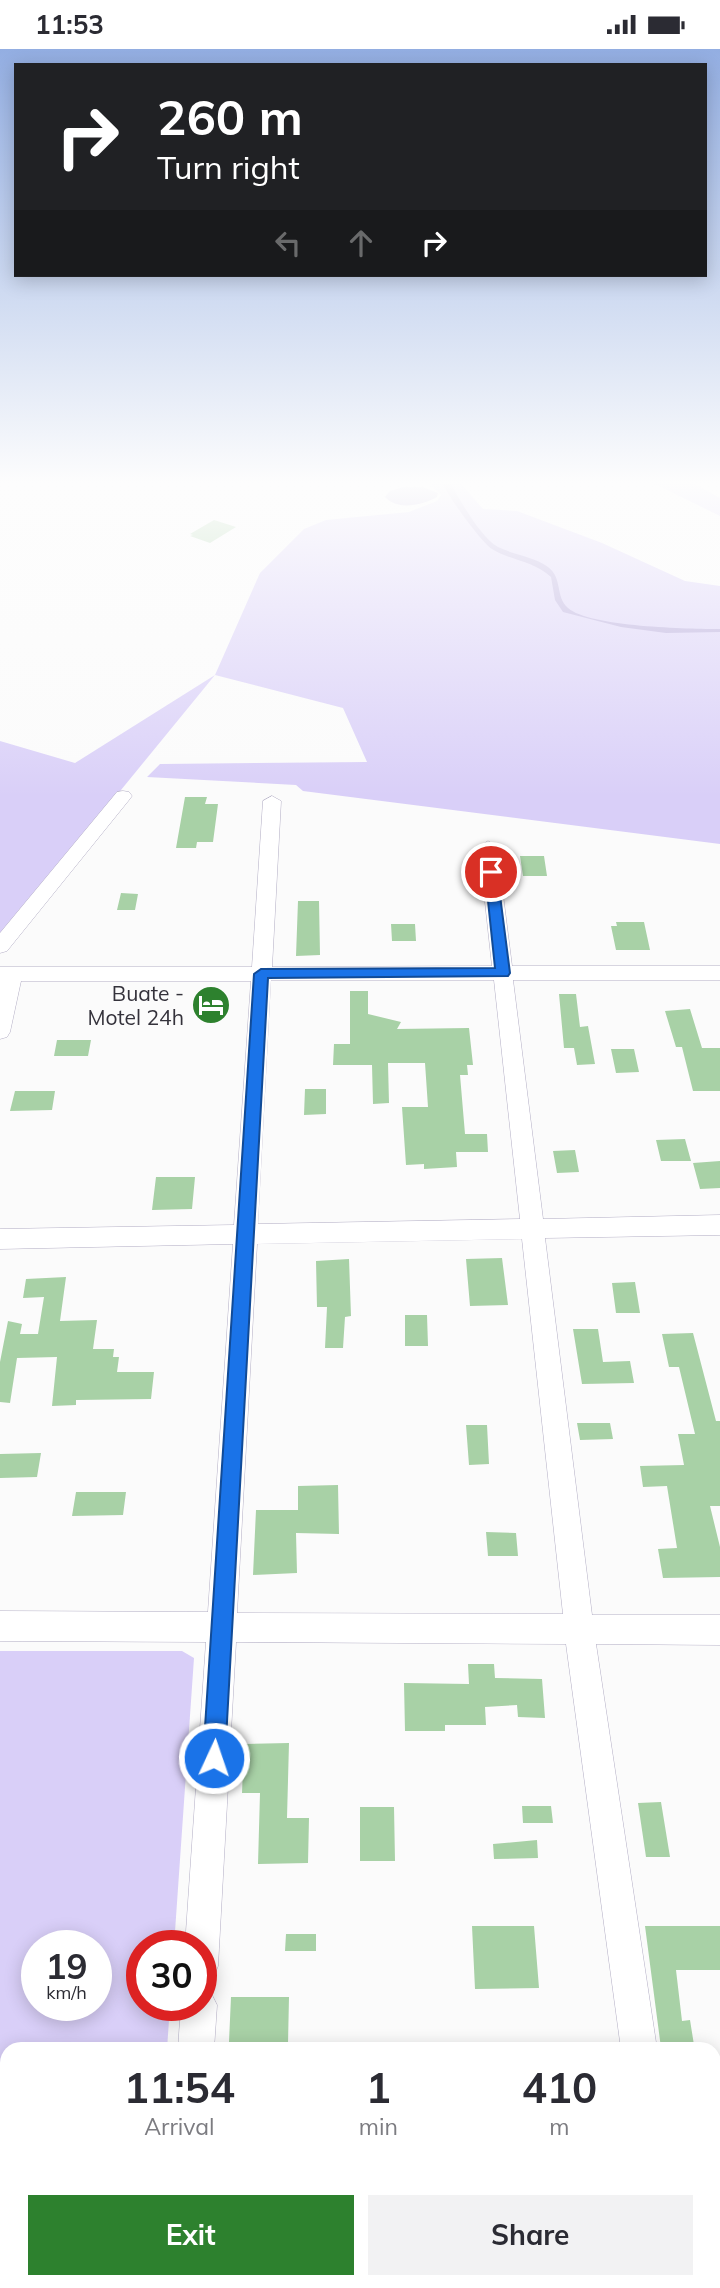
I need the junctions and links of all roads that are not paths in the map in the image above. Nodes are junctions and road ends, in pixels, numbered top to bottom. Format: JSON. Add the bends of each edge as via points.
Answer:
{"nodes":[{"id":1,"x":123,"y":796,"type":"dead end"},
{"id":2,"x":272,"y":801,"type":"dead end"},
{"id":3,"x":488,"y":847,"type":"dead end"},
{"id":4,"x":0,"y":946,"type":"edge"},
{"id":5,"x":720,"y":972,"type":"edge"},
{"id":6,"x":503,"y":973,"type":"junction"},
{"id":7,"x":6,"y":974,"type":"edge"},
{"id":8,"x":261,"y":974,"type":"junction"},
{"id":9,"x":0,"y":1031,"type":"edge"},
{"id":10,"x":720,"y":1225,"type":"edge"},
{"id":11,"x":533,"y":1229,"type":"junction"},
{"id":12,"x":246,"y":1234,"type":"junction"},
{"id":13,"x":0,"y":1239,"type":"edge"},
{"id":14,"x":0,"y":1626,"type":"edge"},
{"id":15,"x":222,"y":1627,"type":"junction"},
{"id":16,"x":579,"y":1629,"type":"junction"},
{"id":17,"x":720,"y":1630,"type":"edge"},
{"id":18,"x":203,"y":1930,"type":"edge"},
{"id":19,"x":198,"y":2021,"type":"edge"},
{"id":20,"x":196,"y":2042,"type":"edge"},
{"id":21,"x":638,"y":2042,"type":"edge"}],
"edges":[{"from":1,"to":4,"type":"street"},
{"from":2,"to":8,"type":"street"},
{"from":3,"to":6,"type":"street"},
{"from":5,"to":6,"type":"street"},
{"from":6,"to":8,"type":"street"},
{"from":6,"to":11,"type":"street"},
{"from":7,"to":8,"type":"street"},
{"from":7,"to":9,"type":"street"},
{"from":8,"to":12,"type":"street"},
{"from":10,"to":11,"type":"street"},
{"from":11,"to":12,"type":"street"},
{"from":11,"to":16,"type":"street"},
{"from":12,"to":13,"type":"street"},
{"from":12,"to":15,"type":"street"},
{"from":14,"to":15,"type":"street"},
{"from":15,"to":16,"type":"street"},
{"from":15,"to":18,"type":"street"},
{"from":16,"to":17,"type":"street"},
{"from":16,"to":21,"type":"street"},
{"from":19,"to":20,"type":"street"}]}
